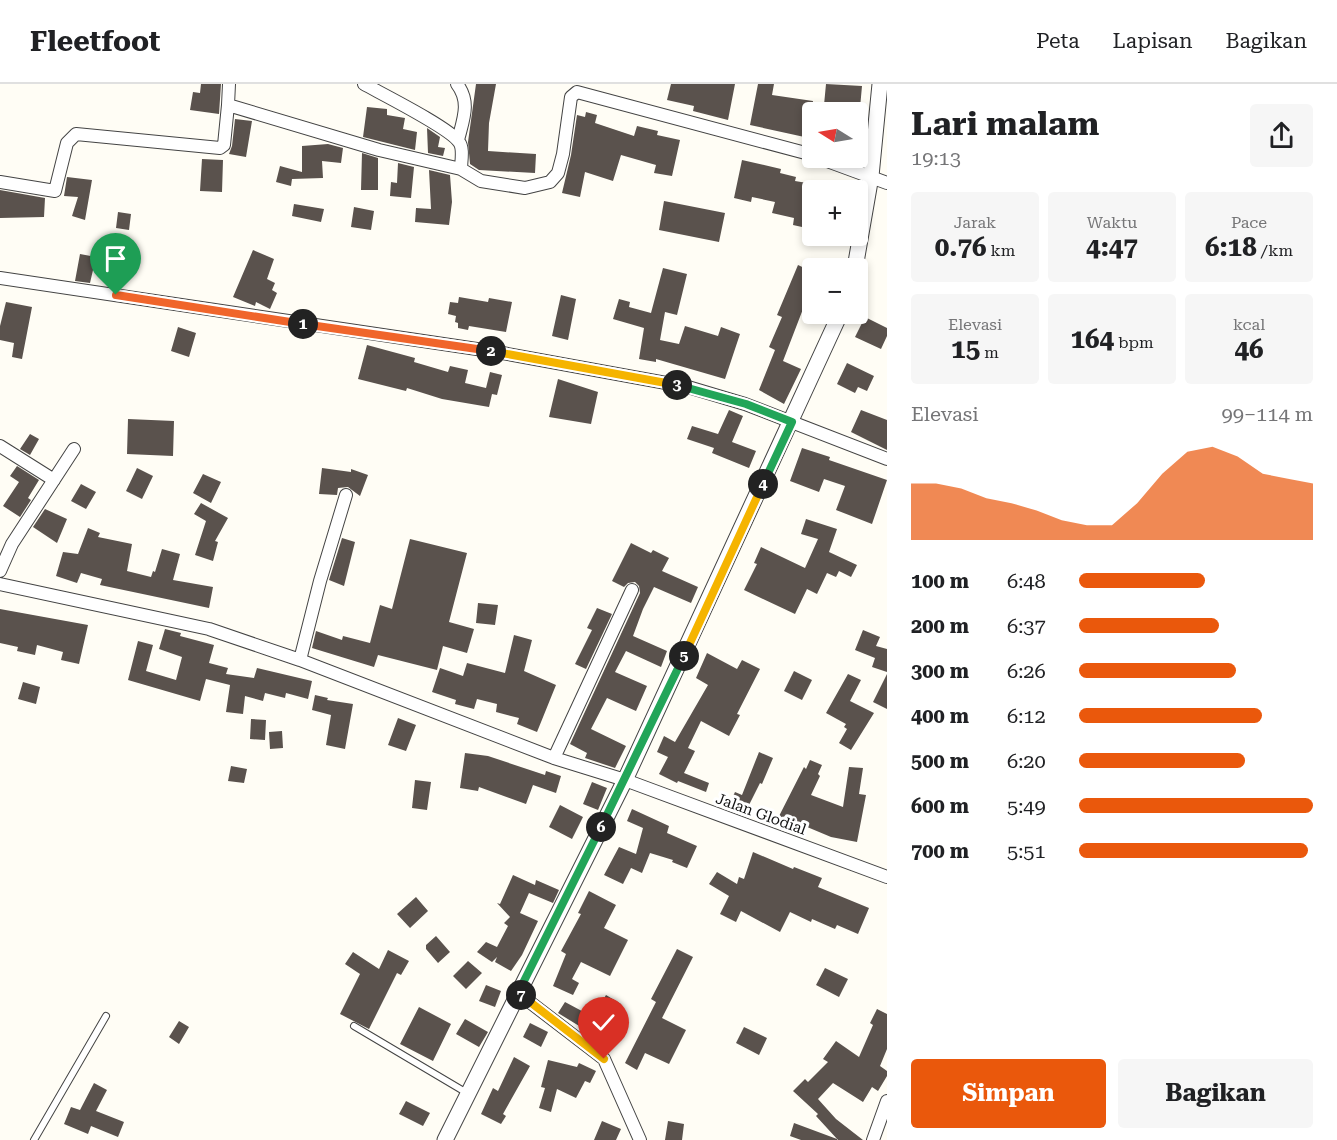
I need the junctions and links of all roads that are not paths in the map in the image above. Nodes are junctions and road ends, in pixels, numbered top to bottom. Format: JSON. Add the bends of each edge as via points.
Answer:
{"nodes":[{"id":1,"x":229,"y":84,"type":"edge"},
{"id":2,"x":364,"y":84,"type":"edge"},
{"id":3,"x":457,"y":84,"type":"edge"},
{"id":4,"x":879,"y":84,"type":"edge"},
{"id":5,"x":228,"y":105,"type":"junction"},
{"id":6,"x":458,"y":140,"type":"junction"},
{"id":7,"x":802,"y":152,"type":"edge"},
{"id":8,"x":848,"y":168,"type":"edge"},
{"id":9,"x":461,"y":169,"type":"junction"},
{"id":10,"x":871,"y":176,"type":"junction"},
{"id":11,"x":0,"y":182,"type":"edge"},
{"id":12,"x":887,"y":183,"type":"edge"},
{"id":13,"x":857,"y":258,"type":"edge"},
{"id":14,"x":0,"y":278,"type":"edge"},
{"id":15,"x":836,"y":324,"type":"edge"},
{"id":16,"x":792,"y":422,"type":"junction"},
{"id":17,"x":0,"y":446,"type":"edge"},
{"id":18,"x":74,"y":449,"type":"dead end"},
{"id":19,"x":887,"y":459,"type":"edge"},
{"id":20,"x":54,"y":480,"type":"junction"},
{"id":21,"x":346,"y":495,"type":"dead end"},
{"id":22,"x":0,"y":571,"type":"edge"},
{"id":23,"x":0,"y":584,"type":"edge"},
{"id":24,"x":632,"y":590,"type":"dead end"},
{"id":25,"x":300,"y":660,"type":"junction"},
{"id":26,"x":554,"y":758,"type":"junction"},
{"id":27,"x":625,"y":780,"type":"junction"},
{"id":28,"x":887,"y":877,"type":"edge"},
{"id":29,"x":518,"y":993,"type":"junction"},
{"id":30,"x":106,"y":1016,"type":"dead end"},
{"id":31,"x":354,"y":1026,"type":"dead end"},
{"id":32,"x":468,"y":1094,"type":"junction"},
{"id":33,"x":887,"y":1101,"type":"edge"},
{"id":34,"x":34,"y":1140,"type":"edge"},
{"id":35,"x":445,"y":1140,"type":"edge"},
{"id":36,"x":640,"y":1140,"type":"edge"},
{"id":37,"x":873,"y":1140,"type":"edge"}],
"edges":[{"from":1,"to":5,"type":"street"},
{"from":2,"to":6,"type":"street"},
{"from":3,"to":6,"type":"street","via":[[465,95],[466,105]]},
{"from":4,"to":10,"type":"street"},
{"from":5,"to":9,"type":"street","via":[[379,150]]},
{"from":5,"to":11,"type":"street","via":[[224,145],[220,148],[76,134],[67,143],[55,191]]},
{"from":6,"to":9,"type":"street"},
{"from":7,"to":9,"type":"street","via":[[577,92],[571,96],[558,172],[550,182],[525,188],[481,182]]},
{"from":8,"to":10,"type":"street"},
{"from":10,"to":12,"type":"street"},
{"from":10,"to":13,"type":"street"},
{"from":14,"to":16,"type":"street","via":[[497,352],[688,387]]},
{"from":15,"to":16,"type":"street"},
{"from":16,"to":19,"type":"street"},
{"from":16,"to":27,"type":"street"},
{"from":17,"to":20,"type":"street"},
{"from":18,"to":20,"type":"street"},
{"from":20,"to":22,"type":"street","via":[[12,544]]},
{"from":21,"to":25,"type":"street"},
{"from":23,"to":25,"type":"street","name":"Jalan Glodial","via":[[209,629]]},
{"from":24,"to":26,"type":"street"},
{"from":25,"to":26,"type":"street","name":"Jalan Glodial"},
{"from":26,"to":27,"type":"street","name":"Jalan Glodial"},
{"from":27,"to":28,"type":"street","name":"Jalan Glodial"},
{"from":27,"to":29,"type":"street"},
{"from":29,"to":32,"type":"street"},
{"from":29,"to":36,"type":"street","via":[[604,1059]]},
{"from":30,"to":34,"type":"lane"},
{"from":31,"to":32,"type":"lane"},
{"from":32,"to":35,"type":"street"},
{"from":33,"to":37,"type":"street"}]}
